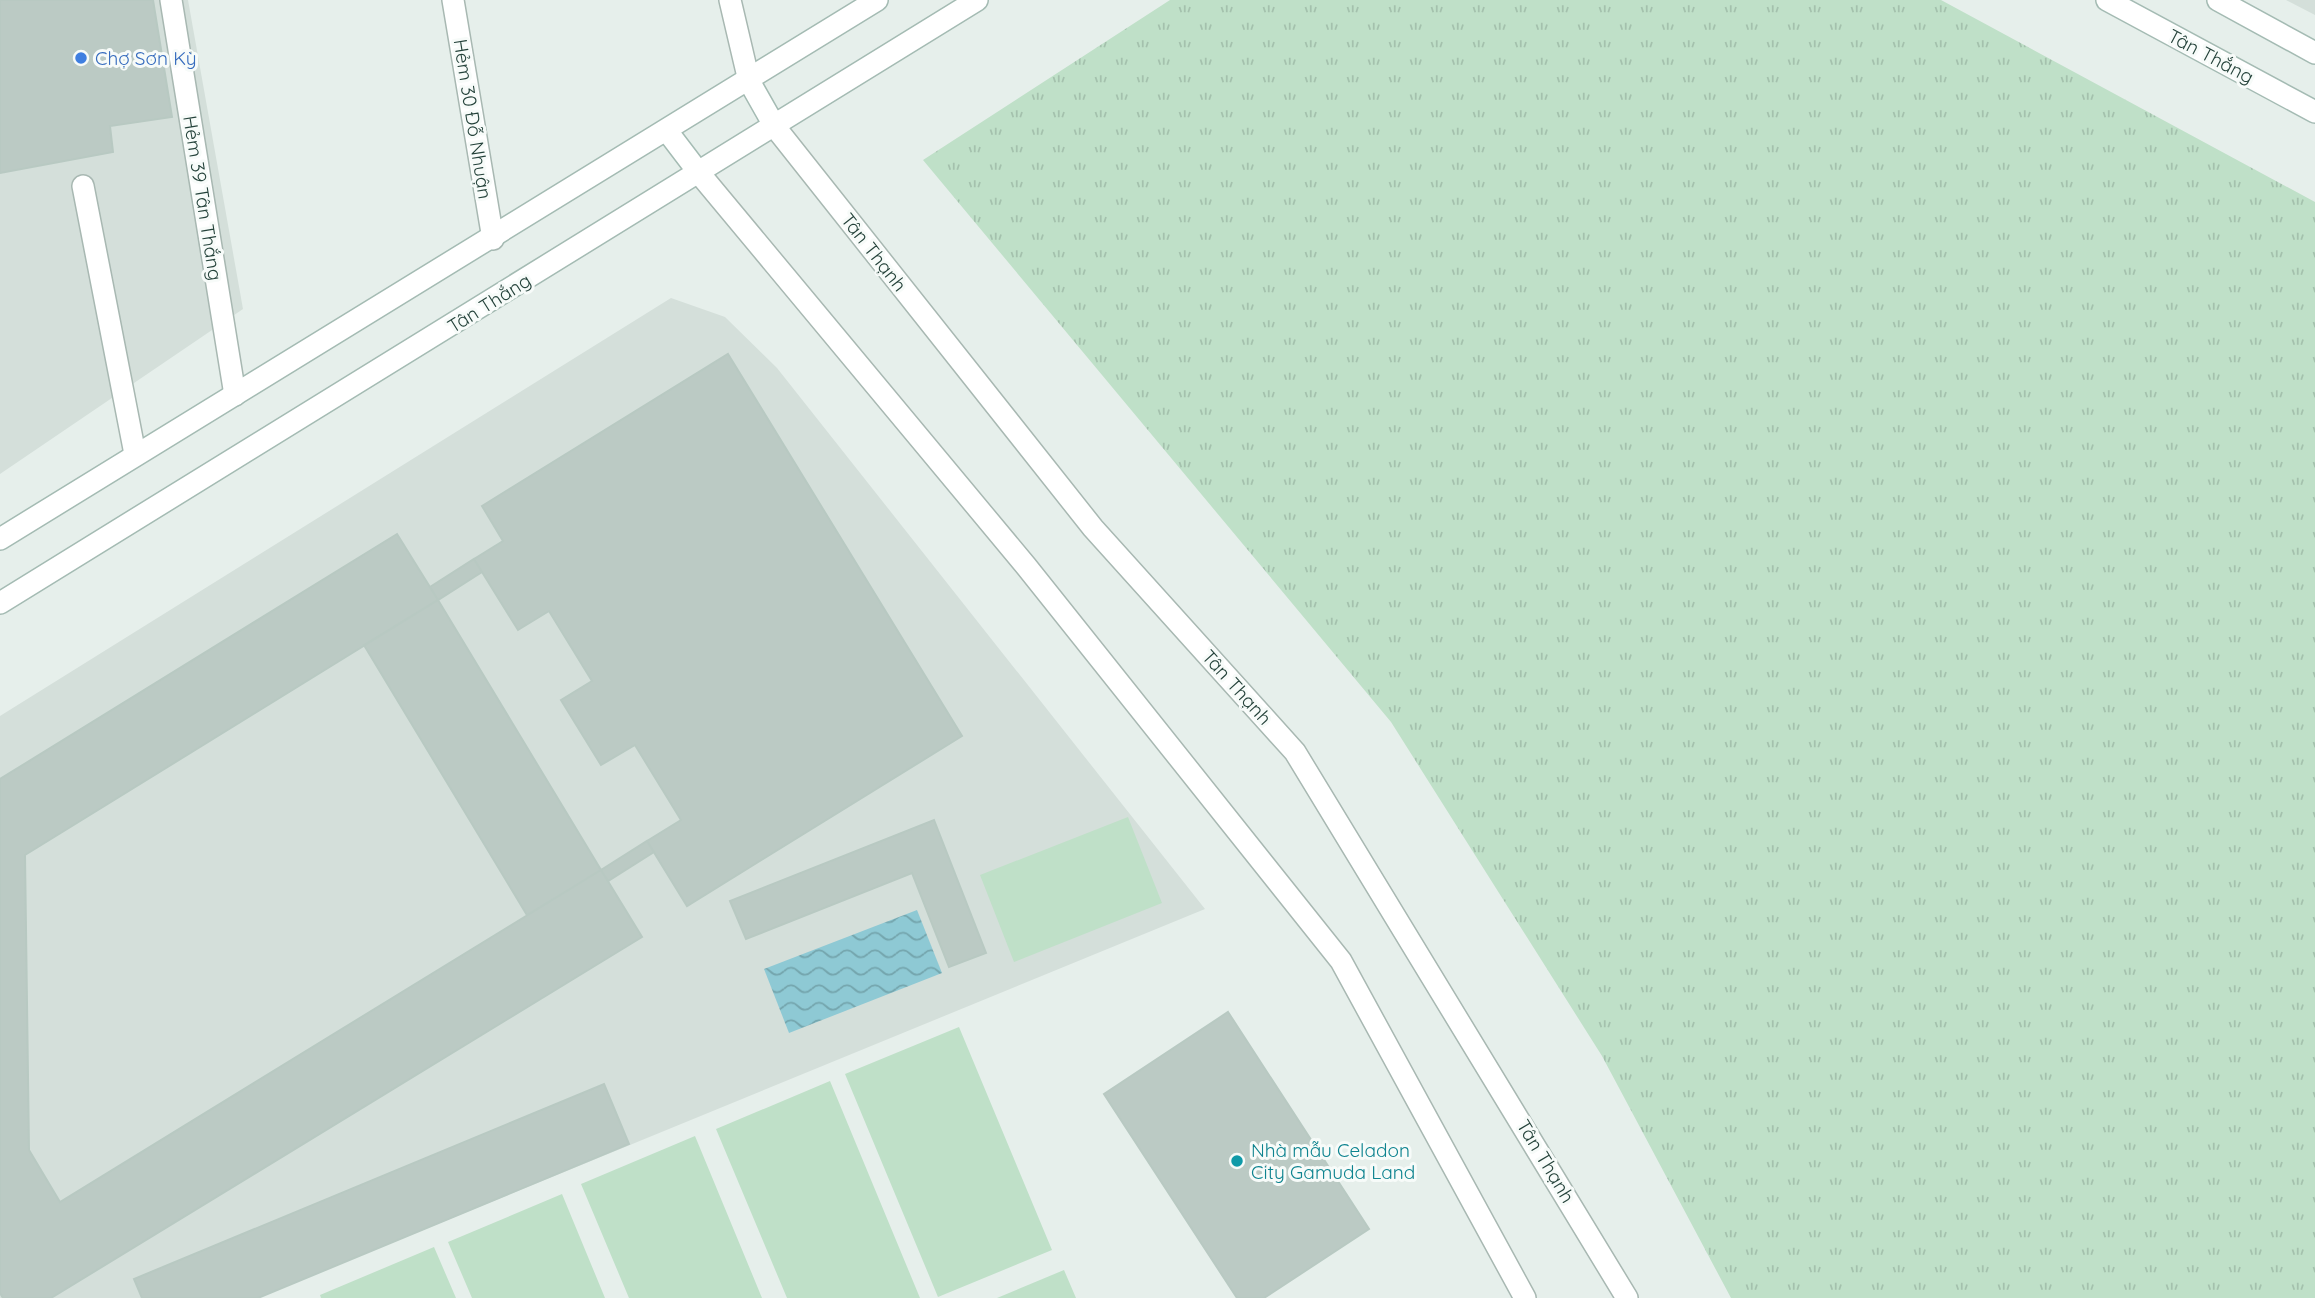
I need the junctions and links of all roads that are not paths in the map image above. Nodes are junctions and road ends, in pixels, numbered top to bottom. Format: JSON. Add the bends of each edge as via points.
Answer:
{"nodes":[{"id":1,"x":171,"y":0,"type":"edge"},
{"id":2,"x":453,"y":0,"type":"edge"},
{"id":3,"x":730,"y":0,"type":"edge"},
{"id":4,"x":877,"y":0,"type":"edge"},
{"id":5,"x":977,"y":0,"type":"edge"},
{"id":6,"x":2107,"y":0,"type":"edge"},
{"id":7,"x":2218,"y":0,"type":"edge"},
{"id":8,"x":2315,"y":53,"type":"edge"},
{"id":9,"x":749,"y":81,"type":"junction"},
{"id":10,"x":2315,"y":112,"type":"edge"},
{"id":11,"x":775,"y":127,"type":"junction"},
{"id":12,"x":667,"y":131,"type":"junction"},
{"id":13,"x":699,"y":173,"type":"junction"},
{"id":14,"x":83,"y":186,"type":"dead end"},
{"id":15,"x":493,"y":239,"type":"junction"},
{"id":16,"x":235,"y":395,"type":"junction"},
{"id":17,"x":135,"y":454,"type":"junction"},
{"id":18,"x":0,"y":539,"type":"edge"},
{"id":19,"x":0,"y":603,"type":"edge"},
{"id":20,"x":1525,"y":1298,"type":"edge"},
{"id":21,"x":1627,"y":1298,"type":"edge"}],
"edges":[{"from":1,"to":16,"type":"street","name":"Hẻm 39 Tân Thắng"},
{"from":2,"to":15,"type":"street","name":"Hẻm 30 Đỗ Nhuận"},
{"from":3,"to":9,"type":"street","name":"Tân Thạnh"},
{"from":4,"to":9,"type":"street"},
{"from":5,"to":11,"type":"street","name":"Tân Thắng"},
{"from":6,"to":10,"type":"street","name":"Tân Thắng"},
{"from":7,"to":8,"type":"street"},
{"from":9,"to":11,"type":"street","name":"Tân Thạnh"},
{"from":9,"to":12,"type":"street"},
{"from":11,"to":13,"type":"street","name":"Tân Thắng"},
{"from":11,"to":21,"type":"street","name":"Tân Thạnh","via":[[1093,528],[1296,751]]},
{"from":12,"to":13,"type":"street"},
{"from":12,"to":15,"type":"street"},
{"from":13,"to":19,"type":"street","name":"Tân Thắng"},
{"from":13,"to":20,"type":"street","via":[[1026,566],[1341,961]]},
{"from":14,"to":17,"type":"street"},
{"from":15,"to":16,"type":"street"},
{"from":16,"to":17,"type":"street"},
{"from":17,"to":18,"type":"street"}]}
